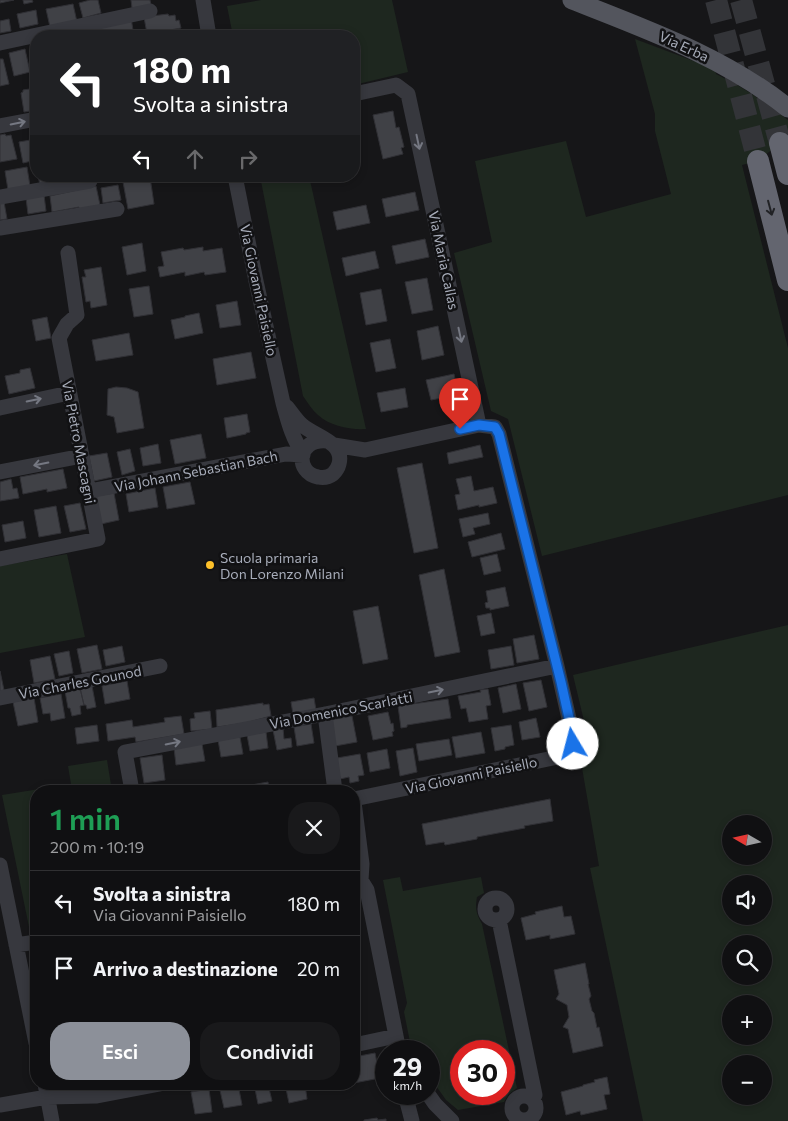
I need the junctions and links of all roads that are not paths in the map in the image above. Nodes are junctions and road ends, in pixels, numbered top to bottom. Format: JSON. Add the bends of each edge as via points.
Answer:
{"nodes":[{"id":1,"x":203,"y":0,"type":"edge"},
{"id":2,"x":572,"y":0,"type":"edge"},
{"id":3,"x":150,"y":11,"type":"dead end"},
{"id":4,"x":64,"y":30,"type":"edge"},
{"id":5,"x":208,"y":30,"type":"edge"},
{"id":6,"x":30,"y":37,"type":"edge"},
{"id":7,"x":0,"y":44,"type":"edge"},
{"id":8,"x":360,"y":93,"type":"edge"},
{"id":9,"x":788,"y":108,"type":"edge"},
{"id":10,"x":30,"y":120,"type":"edge"},
{"id":11,"x":0,"y":126,"type":"edge"},
{"id":12,"x":780,"y":143,"type":"tunnel mouth"},
{"id":13,"x":758,"y":161,"type":"tunnel mouth"},
{"id":14,"x":788,"y":174,"type":"edge"},
{"id":15,"x":84,"y":182,"type":"edge"},
{"id":16,"x":236,"y":182,"type":"edge"},
{"id":17,"x":0,"y":197,"type":"edge"},
{"id":18,"x":117,"y":209,"type":"dead end"},
{"id":19,"x":0,"y":228,"type":"edge"},
{"id":20,"x":68,"y":253,"type":"dead end"},
{"id":21,"x":788,"y":280,"type":"edge"},
{"id":22,"x":69,"y":393,"type":"junction"},
{"id":23,"x":284,"y":404,"type":"junction"},
{"id":24,"x":0,"y":408,"type":"edge"},
{"id":25,"x":479,"y":425,"type":"junction"},
{"id":26,"x":331,"y":443,"type":"junction"},
{"id":27,"x":365,"y":450,"type":"junction"},
{"id":28,"x":303,"y":454,"type":"junction"},
{"id":29,"x":82,"y":456,"type":"junction"},
{"id":30,"x":337,"y":469,"type":"junction"},
{"id":31,"x":0,"y":472,"type":"edge"},
{"id":32,"x":89,"y":491,"type":"junction"},
{"id":33,"x":0,"y":559,"type":"edge"},
{"id":34,"x":160,"y":666,"type":"dead end"},
{"id":35,"x":557,"y":666,"type":"junction"},
{"id":36,"x":0,"y":698,"type":"edge"},
{"id":37,"x":324,"y":714,"type":"junction"},
{"id":38,"x":131,"y":785,"type":"edge"},
{"id":39,"x":334,"y":785,"type":"edge"},
{"id":40,"x":360,"y":799,"type":"edge"},
{"id":41,"x":360,"y":848,"type":"edge"},
{"id":42,"x":0,"y":865,"type":"edge"},
{"id":43,"x":360,"y":868,"type":"edge"},
{"id":44,"x":360,"y":882,"type":"edge"},
{"id":45,"x":501,"y":919,"type":"dead end"},
{"id":46,"x":30,"y":943,"type":"edge"},
{"id":47,"x":16,"y":945,"type":"junction"},
{"id":48,"x":30,"y":1014,"type":"edge"},
{"id":49,"x":396,"y":1040,"type":"edge"},
{"id":50,"x":360,"y":1045,"type":"edge"},
{"id":51,"x":375,"y":1045,"type":"edge"},
{"id":52,"x":128,"y":1090,"type":"edge"},
{"id":53,"x":46,"y":1091,"type":"edge"},
{"id":54,"x":0,"y":1105,"type":"edge"},
{"id":55,"x":408,"y":1105,"type":"edge"},
{"id":56,"x":436,"y":1105,"type":"edge"},
{"id":57,"x":512,"y":1118,"type":"edge"},
{"id":58,"x":52,"y":1121,"type":"edge"},
{"id":59,"x":412,"y":1121,"type":"edge"},
{"id":60,"x":452,"y":1121,"type":"edge"}],
"edges":[{"from":1,"to":5,"type":"street"},
{"from":2,"to":9,"type":"main road","name":"Via Erba","via":[[702,53]]},
{"from":3,"to":4,"type":"street"},
{"from":6,"to":7,"type":"street"},
{"from":8,"to":25,"type":"street","name":"Via Maria Callas","one_way":true,"via":[[396,84],[408,94]]},
{"from":11,"to":10,"type":"street","one_way":true},
{"from":12,"to":14,"type":"highway"},
{"from":13,"to":21,"type":"highway","one_way":true},
{"from":15,"to":17,"type":"street"},
{"from":16,"to":23,"type":"street","name":"Via Giovanni Paisiello"},
{"from":18,"to":19,"type":"street"},
{"from":20,"to":22,"type":"street","name":"Via Pietro Mascagni","via":[[77,315],[59,338]]},
{"from":24,"to":22,"type":"street","one_way":true},
{"from":22,"to":29,"type":"street","name":"Via Pietro Mascagni"},
{"from":23,"to":26,"type":"street","name":"Via Giovanni Paisiello","via":[[303,426]]},
{"from":23,"to":28,"type":"street","name":"Via Giovanni Paisiello"},
{"from":25,"to":27,"type":"street","name":"Via Giovanni Paisiello"},
{"from":25,"to":35,"type":"street","name":"Via Giovanni Paisiello","via":[[495,427],[499,434]]},
{"from":26,"to":27,"type":"street","name":"Via Giovanni Paisiello"},
{"from":26,"to":28,"type":"street","via":[[319,440],[311,443]]},
{"from":26,"to":30,"type":"street","via":[[339,452]]},
{"from":27,"to":30,"type":"street","name":"Via Giovanni Paisiello"},
{"from":28,"to":30,"type":"street","via":[[302,462],[310,474],[324,478]]},
{"from":28,"to":32,"type":"street","name":"Via Johann Sebastian Bach","via":[[286,454]]},
{"from":29,"to":31,"type":"street","one_way":true},
{"from":29,"to":32,"type":"street","name":"Via Pietro Mascagni"},
{"from":32,"to":33,"type":"street","name":"Via Pietro Mascagni","via":[[98,538]]},
{"from":34,"to":36,"type":"street","name":"Via Charles Gounod"},
{"from":37,"to":35,"type":"street","name":"Via Domenico Scarlatti","one_way":true},
{"from":35,"to":40,"type":"street","name":"Via Giovanni Paisiello","via":[[573,736],[573,744],[566,754]]},
{"from":38,"to":37,"type":"street","name":"Via Domenico Scarlatti","one_way":true,"via":[[125,752]]},
{"from":37,"to":39,"type":"street"},
{"from":41,"to":43,"type":"street"},
{"from":42,"to":47,"type":"street"},
{"from":44,"to":49,"type":"street","via":[[366,890]]},
{"from":45,"to":57,"type":"street","via":[[535,1095],[533,1099],[528,1096],[516,1099]]},
{"from":46,"to":47,"type":"street"},
{"from":47,"to":48,"type":"street"},
{"from":50,"to":51,"type":"street"},
{"from":52,"to":53,"type":"street","via":[[97,1096]]},
{"from":53,"to":54,"type":"street"},
{"from":53,"to":58,"type":"street"},
{"from":55,"to":59,"type":"street"},
{"from":56,"to":60,"type":"street"}]}
